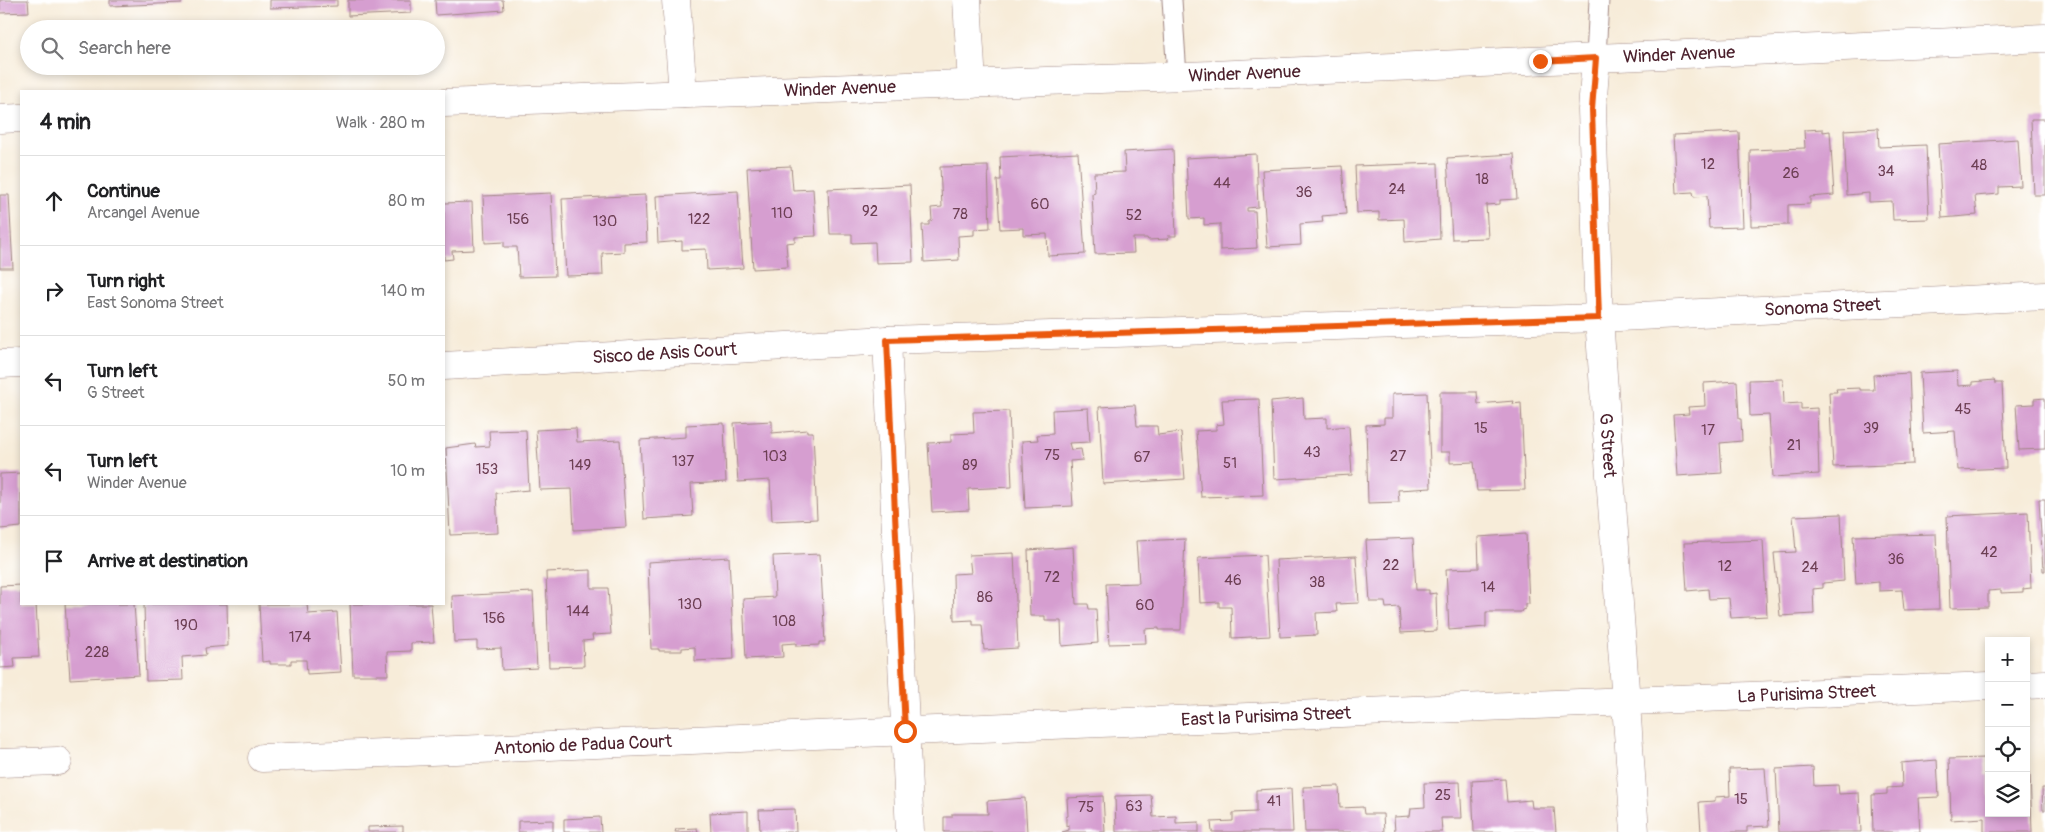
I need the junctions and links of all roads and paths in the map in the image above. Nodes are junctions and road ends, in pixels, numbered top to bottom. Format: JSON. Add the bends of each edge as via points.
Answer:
{"nodes":[{"id":1,"x":676,"y":0,"type":"edge"},
{"id":2,"x":967,"y":0,"type":"edge"},
{"id":3,"x":1172,"y":0,"type":"edge"},
{"id":4,"x":1599,"y":0,"type":"edge"},
{"id":5,"x":2045,"y":38,"type":"edge"},
{"id":6,"x":1596,"y":58,"type":"junction"},
{"id":7,"x":1178,"y":76,"type":"junction"},
{"id":8,"x":972,"y":84,"type":"junction"},
{"id":9,"x":683,"y":94,"type":"junction"},
{"id":10,"x":445,"y":103,"type":"edge"},
{"id":11,"x":0,"y":118,"type":"edge"},
{"id":12,"x":20,"y":118,"type":"edge"},
{"id":13,"x":2045,"y":296,"type":"edge"},
{"id":14,"x":1599,"y":318,"type":"junction"},
{"id":15,"x":887,"y":340,"type":"junction"},
{"id":16,"x":20,"y":363,"type":"edge"},
{"id":17,"x":0,"y":364,"type":"edge"},
{"id":18,"x":445,"y":366,"type":"edge"},
{"id":19,"x":2030,"y":684,"type":"edge"},
{"id":20,"x":2045,"y":684,"type":"edge"},
{"id":21,"x":1985,"y":686,"type":"edge"},
{"id":22,"x":1626,"y":701,"type":"junction"},
{"id":23,"x":905,"y":731,"type":"junction"},
{"id":24,"x":262,"y":758,"type":"dead end"},
{"id":25,"x":58,"y":761,"type":"dead end"},
{"id":26,"x":0,"y":763,"type":"edge"},
{"id":27,"x":910,"y":832,"type":"edge"},
{"id":28,"x":1635,"y":832,"type":"edge"}],
"edges":[{"from":1,"to":9,"type":"street"},
{"from":2,"to":8,"type":"street"},
{"from":3,"to":7,"type":"lane"},
{"from":4,"to":6,"type":"lane"},
{"from":5,"to":6,"type":"street","name":"Winder Avenue"},
{"from":6,"to":7,"type":"street","name":"Winder Avenue"},
{"from":6,"to":14,"type":"street","name":"G Street","via":[[1592,110]]},
{"from":7,"to":8,"type":"street","name":"Winder Avenue"},
{"from":8,"to":9,"type":"street","name":"Winder Avenue"},
{"from":9,"to":10,"type":"street","name":"Winder Avenue"},
{"from":11,"to":12,"type":"street"},
{"from":13,"to":14,"type":"street","name":"Sonoma Street"},
{"from":14,"to":15,"type":"street","name":"Sonoma Street"},
{"from":14,"to":22,"type":"street","name":"G Street"},
{"from":15,"to":18,"type":"street","name":"Sisco de Asis Court"},
{"from":15,"to":23,"type":"street"},
{"from":16,"to":17,"type":"street"},
{"from":19,"to":20,"type":"street"},
{"from":21,"to":22,"type":"street","name":"La Purisima Street"},
{"from":22,"to":23,"type":"street","name":"East la Purisima Street"},
{"from":22,"to":28,"type":"street","name":"G Street"},
{"from":23,"to":24,"type":"street","name":"Antonio de Padua Court"},
{"from":23,"to":27,"type":"street"},
{"from":25,"to":26,"type":"street"}]}
